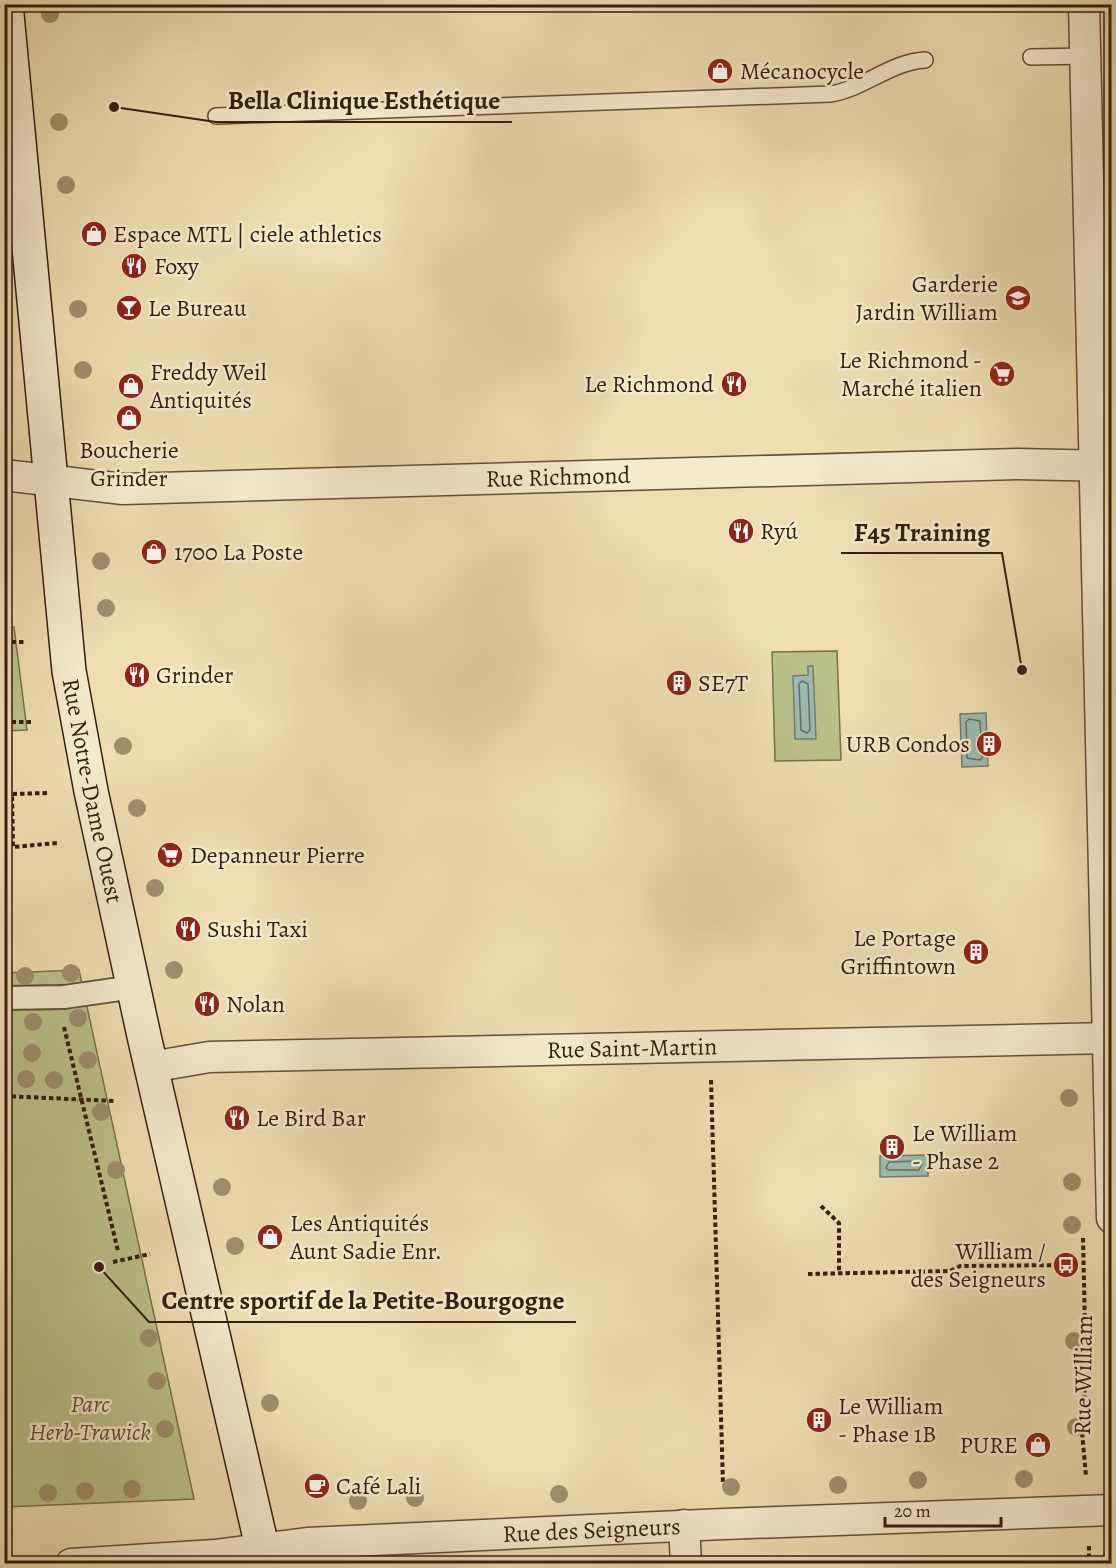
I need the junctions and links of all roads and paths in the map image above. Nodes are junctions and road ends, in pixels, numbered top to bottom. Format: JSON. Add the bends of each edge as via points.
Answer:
{"nodes":[{"id":1,"x":6,"y":4,"type":"edge"},
{"id":2,"x":1084,"y":4,"type":"edge"},
{"id":3,"x":1086,"y":56,"type":"junction"},
{"id":4,"x":1030,"y":57,"type":"dead end"},
{"id":5,"x":925,"y":60,"type":"dead end"},
{"id":6,"x":216,"y":116,"type":"dead end"},
{"id":7,"x":1104,"y":465,"type":"edge"},
{"id":8,"x":4,"y":475,"type":"edge"},
{"id":9,"x":51,"y":479,"type":"junction"},
{"id":10,"x":4,"y":642,"type":"edge"},
{"id":11,"x":24,"y":642,"type":"dead end"},
{"id":12,"x":4,"y":722,"type":"edge"},
{"id":13,"x":34,"y":722,"type":"dead end"},
{"id":14,"x":47,"y":793,"type":"dead end"},
{"id":15,"x":1107,"y":832,"type":"edge"},
{"id":16,"x":57,"y":843,"type":"dead end"},
{"id":17,"x":134,"y":987,"type":"junction"},
{"id":18,"x":57,"y":997,"type":"junction"},
{"id":19,"x":4,"y":998,"type":"edge"},
{"id":20,"x":1110,"y":1038,"type":"edge"},
{"id":21,"x":151,"y":1067,"type":"junction"},
{"id":22,"x":711,"y":1079,"type":"dead end"},
{"id":23,"x":4,"y":1096,"type":"edge"},
{"id":24,"x":81,"y":1100,"type":"junction"},
{"id":25,"x":115,"y":1101,"type":"dead end"},
{"id":26,"x":821,"y":1206,"type":"dead end"},
{"id":27,"x":1112,"y":1218,"type":"edge"},
{"id":28,"x":118,"y":1251,"type":"dead end"},
{"id":29,"x":150,"y":1254,"type":"dead end"},
{"id":30,"x":113,"y":1262,"type":"dead end"},
{"id":31,"x":1066,"y":1265,"type":"dead end"},
{"id":32,"x":839,"y":1273,"type":"junction"},
{"id":33,"x":808,"y":1274,"type":"dead end"},
{"id":34,"x":1083,"y":1277,"type":"dead end"},
{"id":35,"x":1086,"y":1472,"type":"dead end"},
{"id":36,"x":723,"y":1484,"type":"dead end"},
{"id":37,"x":1112,"y":1510,"type":"edge"},
{"id":38,"x":684,"y":1526,"type":"junction"},
{"id":39,"x":1089,"y":1546,"type":"dead end"},
{"id":40,"x":264,"y":1556,"type":"edge"},
{"id":41,"x":71,"y":1563,"type":"edge"},
{"id":42,"x":686,"y":1563,"type":"edge"},
{"id":43,"x":1089,"y":1563,"type":"edge"}],
"edges":[{"from":1,"to":9,"type":"main road","name":"Rue Notre-Dame Ouest"},
{"from":2,"to":3,"type":"street"},
{"from":3,"to":4,"type":"lane"},
{"from":3,"to":7,"type":"street"},
{"from":5,"to":6,"type":"lane","via":[[905,62],[848,91],[830,94]]},
{"from":7,"to":9,"type":"street","name":"Rue Richmond","via":[[1017,464],[123,489]]},
{"from":7,"to":15,"type":"street"},
{"from":8,"to":9,"type":"street","name":"Rue Richmond"},
{"from":9,"to":17,"type":"main road","name":"Rue Notre-Dame Ouest","via":[[69,671],[79,733]]},
{"from":10,"to":11,"type":"path"},
{"from":12,"to":13,"type":"path"},
{"from":14,"to":16,"type":"path","via":[[12,794],[12,847]]},
{"from":15,"to":20,"type":"street"},
{"from":17,"to":18,"type":"street"},
{"from":17,"to":21,"type":"main road","name":"Rue Notre-Dame Ouest"},
{"from":18,"to":19,"type":"street"},
{"from":18,"to":24,"type":"path"},
{"from":20,"to":21,"type":"street","name":"Rue Saint-Martin","via":[[209,1057]]},
{"from":20,"to":27,"type":"street"},
{"from":21,"to":40,"type":"main road","name":"Rue Notre-Dame Ouest"},
{"from":22,"to":36,"type":"path"},
{"from":23,"to":24,"type":"path"},
{"from":24,"to":25,"type":"path"},
{"from":24,"to":28,"type":"path"},
{"from":26,"to":32,"type":"path","via":[[839,1222]]},
{"from":29,"to":30,"type":"path"},
{"from":31,"to":32,"type":"path"},
{"from":32,"to":33,"type":"path"},
{"from":34,"to":35,"type":"path","name":"Rue William","via":[[1086,1380],[1082,1432]]},
{"from":37,"to":38,"type":"street","name":"Rue des Seigneurs"},
{"from":38,"to":40,"type":"street","name":"Rue des Seigneurs","via":[[307,1543]]},
{"from":38,"to":42,"type":"street"},
{"from":39,"to":43,"type":"path"},
{"from":40,"to":41,"type":"street","name":"Rue des Seigneurs"}]}
